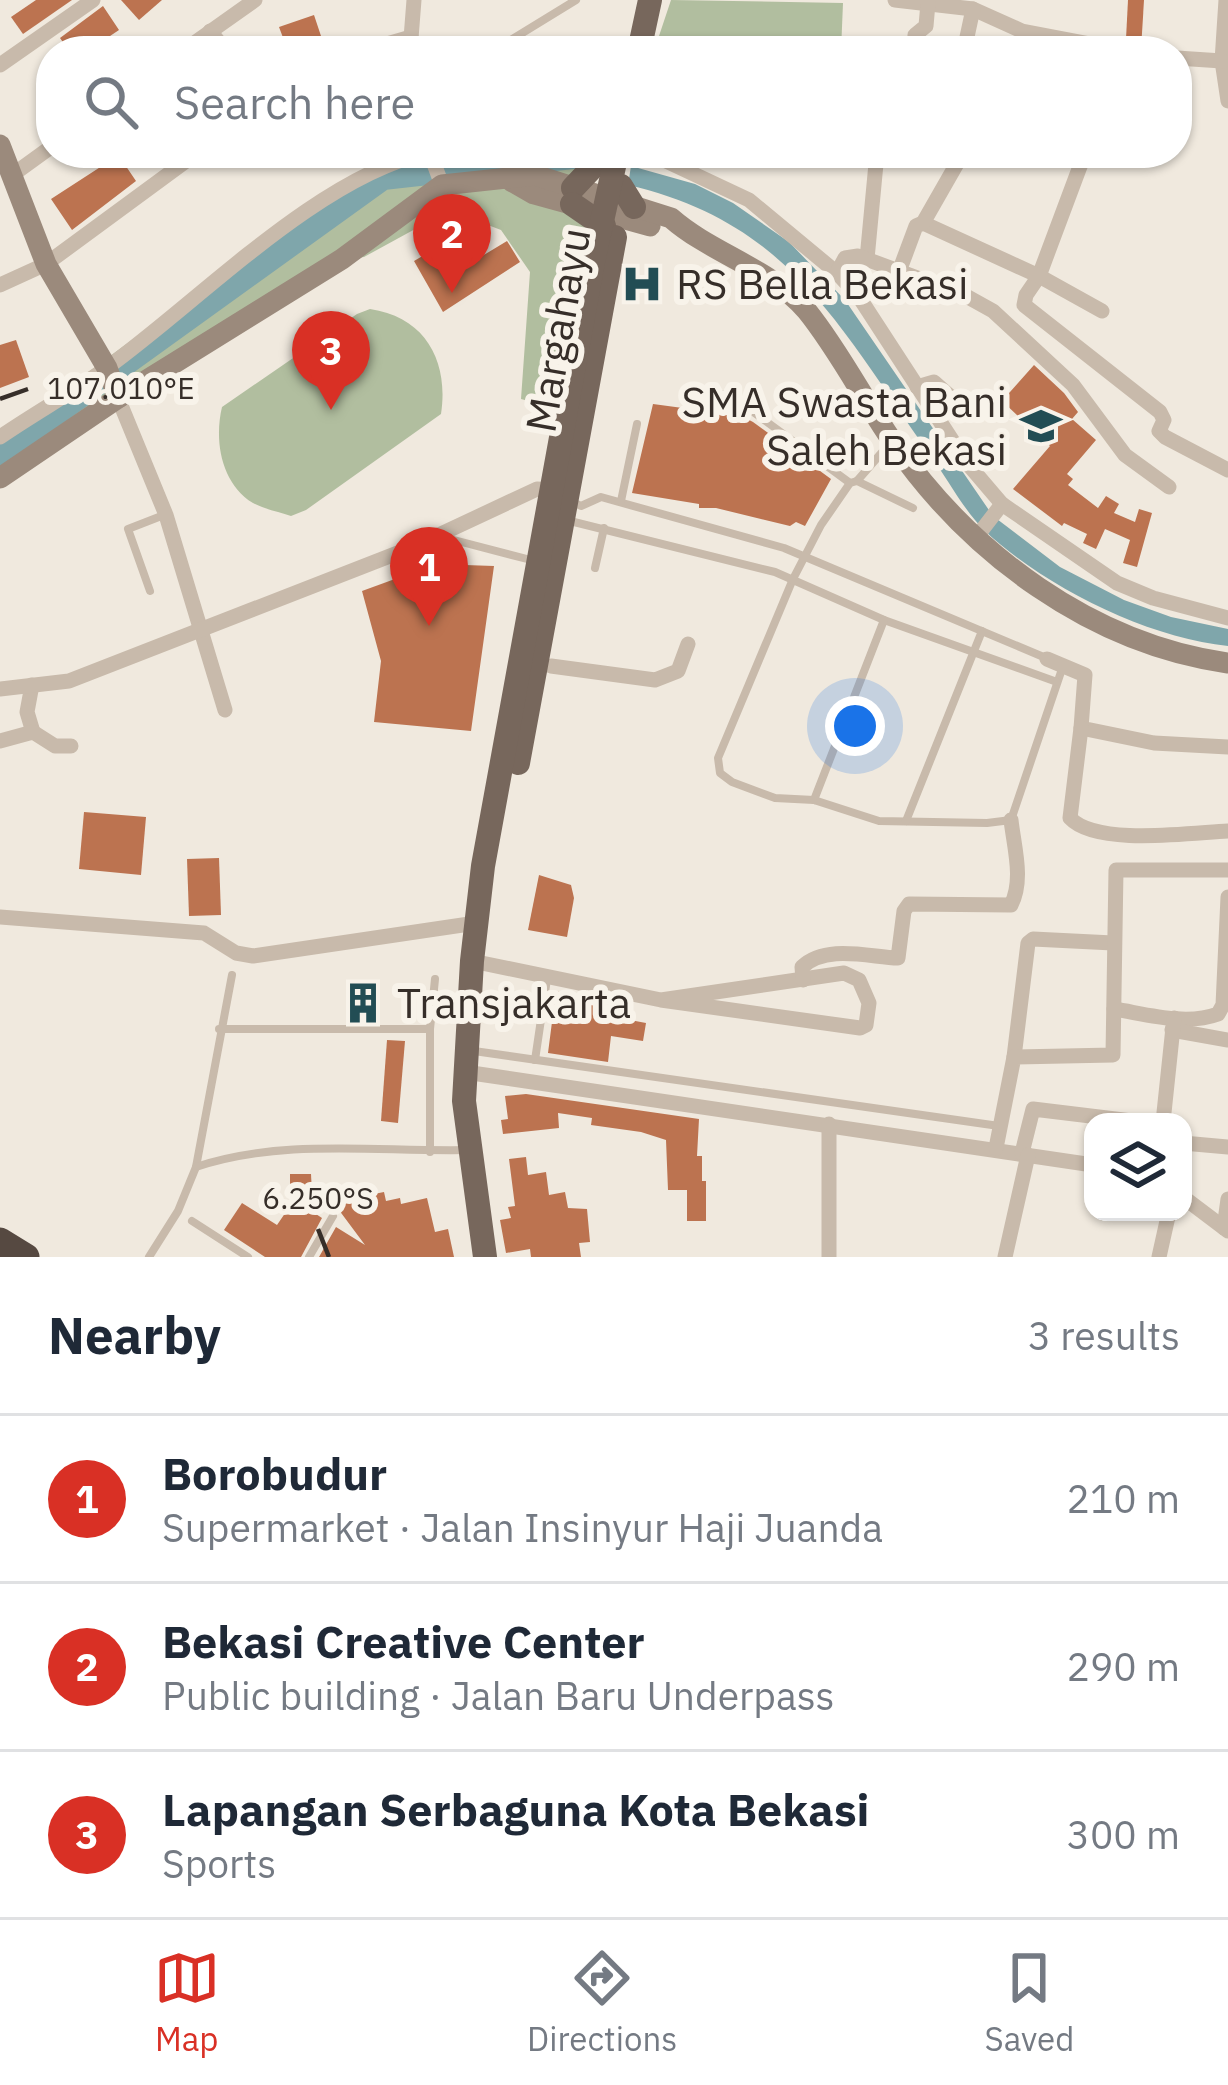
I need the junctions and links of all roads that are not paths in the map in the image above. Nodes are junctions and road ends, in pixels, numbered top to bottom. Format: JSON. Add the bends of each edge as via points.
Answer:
{"nodes":[{"id":1,"x":93,"y":0,"type":"edge"},
{"id":2,"x":255,"y":0,"type":"edge"},
{"id":3,"x":414,"y":0,"type":"edge"},
{"id":4,"x":576,"y":0,"type":"edge"},
{"id":5,"x":650,"y":0,"type":"edge"},
{"id":6,"x":895,"y":0,"type":"edge"},
{"id":7,"x":1226,"y":0,"type":"edge"},
{"id":8,"x":928,"y":4,"type":"junction"},
{"id":9,"x":968,"y":6,"type":"edge"},
{"id":10,"x":210,"y":31,"type":"junction"},
{"id":11,"x":41,"y":36,"type":"edge"},
{"id":12,"x":203,"y":36,"type":"edge"},
{"id":13,"x":214,"y":36,"type":"edge"},
{"id":14,"x":411,"y":36,"type":"edge"},
{"id":15,"x":518,"y":36,"type":"edge"},
{"id":16,"x":642,"y":36,"type":"edge"},
{"id":17,"x":915,"y":36,"type":"edge"},
{"id":18,"x":965,"y":36,"type":"edge"},
{"id":19,"x":1047,"y":36,"type":"edge"},
{"id":20,"x":36,"y":40,"type":"edge"},
{"id":21,"x":1192,"y":62,"type":"edge"},
{"id":22,"x":0,"y":65,"type":"edge"},
{"id":23,"x":1224,"y":69,"type":"edge"},
{"id":24,"x":1228,"y":101,"type":"edge"},
{"id":25,"x":0,"y":145,"type":"edge"},
{"id":26,"x":36,"y":158,"type":"edge"},
{"id":27,"x":177,"y":168,"type":"edge"},
{"id":28,"x":380,"y":168,"type":"edge"},
{"id":29,"x":435,"y":168,"type":"edge"},
{"id":30,"x":594,"y":168,"type":"edge"},
{"id":31,"x":617,"y":168,"type":"edge"},
{"id":32,"x":625,"y":168,"type":"edge"},
{"id":33,"x":681,"y":168,"type":"edge"},
{"id":34,"x":876,"y":168,"type":"edge"},
{"id":35,"x":954,"y":168,"type":"edge"},
{"id":36,"x":1079,"y":168,"type":"edge"},
{"id":37,"x":11,"y":176,"type":"junction"},
{"id":38,"x":442,"y":185,"type":"junction"},
{"id":39,"x":573,"y":196,"type":"junction"},
{"id":40,"x":618,"y":211,"type":"junction"},
{"id":41,"x":923,"y":223,"type":"junction"},
{"id":42,"x":867,"y":259,"type":"junction"},
{"id":43,"x":46,"y":264,"type":"junction"},
{"id":44,"x":900,"y":269,"type":"junction"},
{"id":45,"x":837,"y":273,"type":"junction"},
{"id":46,"x":1039,"y":276,"type":"junction"},
{"id":47,"x":0,"y":285,"type":"edge"},
{"id":48,"x":1102,"y":311,"type":"dead end"},
{"id":49,"x":107,"y":368,"type":"junction"},
{"id":50,"x":917,"y":387,"type":"junction"},
{"id":51,"x":719,"y":393,"type":"dead end"},
{"id":52,"x":118,"y":398,"type":"junction"},
{"id":53,"x":960,"y":405,"type":"dead end"},
{"id":54,"x":637,"y":424,"type":"dead end"},
{"id":55,"x":0,"y":437,"type":"edge"},
{"id":56,"x":892,"y":441,"type":"junction"},
{"id":57,"x":1228,"y":470,"type":"edge"},
{"id":58,"x":0,"y":478,"type":"edge"},
{"id":59,"x":854,"y":482,"type":"junction"},
{"id":60,"x":1169,"y":487,"type":"dead end"},
{"id":61,"x":621,"y":501,"type":"junction"},
{"id":62,"x":1002,"y":504,"type":"junction"},
{"id":63,"x":566,"y":507,"type":"junction"},
{"id":64,"x":913,"y":508,"type":"dead end"},
{"id":65,"x":166,"y":514,"type":"junction"},
{"id":66,"x":604,"y":528,"type":"junction"},
{"id":67,"x":975,"y":539,"type":"junction"},
{"id":68,"x":413,"y":548,"type":"junction"},
{"id":69,"x":803,"y":557,"type":"junction"},
{"id":70,"x":538,"y":561,"type":"junction"},
{"id":71,"x":595,"y":568,"type":"dead end"},
{"id":72,"x":793,"y":579,"type":"junction"},
{"id":73,"x":542,"y":590,"type":"junction"},
{"id":74,"x":150,"y":591,"type":"dead end"},
{"id":75,"x":1228,"y":617,"type":"edge"},
{"id":76,"x":884,"y":620,"type":"junction"},
{"id":77,"x":203,"y":627,"type":"junction"},
{"id":78,"x":982,"y":631,"type":"junction"},
{"id":79,"x":688,"y":644,"type":"dead end"},
{"id":80,"x":974,"y":654,"type":"junction"},
{"id":81,"x":1056,"y":662,"type":"junction"},
{"id":82,"x":1228,"y":663,"type":"edge"},
{"id":83,"x":545,"y":665,"type":"junction"},
{"id":84,"x":1057,"y":682,"type":"junction"},
{"id":85,"x":32,"y":685,"type":"junction"},
{"id":86,"x":0,"y":689,"type":"edge"},
{"id":87,"x":225,"y":710,"type":"dead end"},
{"id":88,"x":1081,"y":728,"type":"junction"},
{"id":89,"x":33,"y":733,"type":"junction"},
{"id":90,"x":0,"y":741,"type":"edge"},
{"id":91,"x":514,"y":742,"type":"junction"},
{"id":92,"x":71,"y":746,"type":"dead end"},
{"id":93,"x":1228,"y":747,"type":"edge"},
{"id":94,"x":814,"y":800,"type":"junction"},
{"id":95,"x":1011,"y":820,"type":"junction"},
{"id":96,"x":906,"y":821,"type":"junction"},
{"id":97,"x":1228,"y":831,"type":"edge"},
{"id":98,"x":490,"y":867,"type":"junction"},
{"id":99,"x":1228,"y":870,"type":"edge"},
{"id":100,"x":1228,"y":897,"type":"edge"},
{"id":101,"x":0,"y":916,"type":"edge"},
{"id":102,"x":476,"y":923,"type":"junction"},
{"id":103,"x":1113,"y":943,"type":"junction"},
{"id":104,"x":477,"y":961,"type":"junction"},
{"id":105,"x":232,"y":975,"type":"dead end"},
{"id":106,"x":548,"y":975,"type":"junction"},
{"id":107,"x":435,"y":979,"type":"dead end"},
{"id":108,"x":803,"y":980,"type":"junction"},
{"id":109,"x":661,"y":1000,"type":"junction"},
{"id":110,"x":1114,"y":1009,"type":"junction"},
{"id":111,"x":1173,"y":1024,"type":"junction"},
{"id":112,"x":219,"y":1029,"type":"junction"},
{"id":113,"x":430,"y":1029,"type":"junction"},
{"id":114,"x":1228,"y":1040,"type":"edge"},
{"id":115,"x":1015,"y":1057,"type":"junction"},
{"id":116,"x":535,"y":1060,"type":"junction"},
{"id":117,"x":470,"y":1061,"type":"junction"},
{"id":118,"x":1164,"y":1113,"type":"edge"},
{"id":119,"x":1084,"y":1115,"type":"edge"},
{"id":120,"x":829,"y":1124,"type":"junction"},
{"id":121,"x":1000,"y":1126,"type":"junction"},
{"id":122,"x":1192,"y":1144,"type":"edge"},
{"id":123,"x":1228,"y":1147,"type":"edge"},
{"id":124,"x":996,"y":1148,"type":"junction"},
{"id":125,"x":471,"y":1150,"type":"junction"},
{"id":126,"x":430,"y":1152,"type":"junction"},
{"id":127,"x":1025,"y":1154,"type":"junction"},
{"id":128,"x":1084,"y":1164,"type":"edge"},
{"id":129,"x":196,"y":1167,"type":"junction"},
{"id":130,"x":1228,"y":1199,"type":"edge"},
{"id":131,"x":1192,"y":1204,"type":"edge"},
{"id":132,"x":333,"y":1216,"type":"dead end"},
{"id":133,"x":192,"y":1221,"type":"dead end"},
{"id":134,"x":1167,"y":1221,"type":"edge"},
{"id":135,"x":1226,"y":1230,"type":"edge"},
{"id":136,"x":0,"y":1241,"type":"edge"},
{"id":137,"x":26,"y":1257,"type":"edge"},
{"id":138,"x":149,"y":1257,"type":"edge"},
{"id":139,"x":248,"y":1257,"type":"edge"},
{"id":140,"x":309,"y":1257,"type":"edge"},
{"id":141,"x":485,"y":1257,"type":"edge"},
{"id":142,"x":829,"y":1257,"type":"edge"},
{"id":143,"x":1005,"y":1257,"type":"edge"},
{"id":144,"x":1159,"y":1257,"type":"edge"}],
"edges":[{"from":1,"to":11,"type":"street"},
{"from":2,"to":10,"type":"street"},
{"from":3,"to":14,"type":"street"},
{"from":4,"to":15,"type":"lane"},
{"from":5,"to":16,"type":"main road"},
{"from":6,"to":8,"type":"street"},
{"from":7,"to":23,"type":"street"},
{"from":8,"to":9,"type":"street"},
{"from":8,"to":17,"type":"street","via":[[926,26]]},
{"from":9,"to":18,"type":"street"},
{"from":9,"to":19,"type":"street"},
{"from":10,"to":12,"type":"street"},
{"from":10,"to":13,"type":"street"},
{"from":20,"to":22,"type":"street"},
{"from":21,"to":23,"type":"street"},
{"from":23,"to":24,"type":"street"},
{"from":25,"to":37,"type":"street"},
{"from":26,"to":37,"type":"street"},
{"from":27,"to":43,"type":"street"},
{"from":28,"to":49,"type":"street","via":[[276,234]]},
{"from":29,"to":38,"type":"street"},
{"from":30,"to":39,"type":"main road"},
{"from":31,"to":40,"type":"main road"},
{"from":32,"to":40,"type":"main road","name":"Margahayu"},
{"from":33,"to":45,"type":"street","via":[[749,200]]},
{"from":34,"to":42,"type":"street"},
{"from":35,"to":41,"type":"street"},
{"from":36,"to":46,"type":"street"},
{"from":37,"to":43,"type":"street"},
{"from":38,"to":39,"type":"street","via":[[535,176]]},
{"from":38,"to":52,"type":"street","via":[[342,260]]},
{"from":39,"to":40,"type":"main road"},
{"from":40,"to":56,"type":"street","via":[[740,258],[803,307]]},
{"from":40,"to":63,"type":"main road","via":[[593,262]]},
{"from":41,"to":44,"type":"street"},
{"from":41,"to":46,"type":"street"},
{"from":42,"to":44,"type":"street"},
{"from":42,"to":45,"type":"street","via":[[849,256]]},
{"from":43,"to":47,"type":"street"},
{"from":43,"to":49,"type":"street"},
{"from":44,"to":60,"type":"street","via":[[993,311],[1073,385],[1125,455]]},
{"from":45,"to":50,"type":"street"},
{"from":46,"to":48,"type":"street"},
{"from":46,"to":57,"type":"street","via":[[1024,299],[1030,312],[1160,412],[1161,434]]},
{"from":49,"to":52,"type":"street"},
{"from":49,"to":55,"type":"street"},
{"from":50,"to":53,"type":"street","via":[[934,382]]},
{"from":50,"to":62,"type":"street"},
{"from":51,"to":59,"type":"lane"},
{"from":52,"to":58,"type":"street"},
{"from":52,"to":65,"type":"street"},
{"from":54,"to":61,"type":"lane"},
{"from":56,"to":59,"type":"lane"},
{"from":56,"to":67,"type":"street"},
{"from":59,"to":64,"type":"lane"},
{"from":59,"to":69,"type":"lane"},
{"from":61,"to":63,"type":"lane","via":[[601,496]]},
{"from":61,"to":69,"type":"lane"},
{"from":62,"to":67,"type":"street"},
{"from":62,"to":75,"type":"street","via":[[1117,583]]},
{"from":63,"to":66,"type":"lane"},
{"from":63,"to":68,"type":"street","via":[[537,490]]},
{"from":63,"to":70,"type":"main road"},
{"from":63,"to":73,"type":"main road"},
{"from":65,"to":74,"type":"lane","via":[[128,529]]},
{"from":65,"to":77,"type":"street"},
{"from":66,"to":71,"type":"lane"},
{"from":66,"to":72,"type":"lane"},
{"from":67,"to":82,"type":"street","via":[[1112,630],[1152,648]]},
{"from":68,"to":70,"type":"lane","via":[[454,540]]},
{"from":68,"to":77,"type":"street"},
{"from":69,"to":72,"type":"lane"},
{"from":69,"to":78,"type":"lane"},
{"from":70,"to":73,"type":"main road"},
{"from":72,"to":76,"type":"lane"},
{"from":72,"to":94,"type":"lane","via":[[718,768],[775,798]]},
{"from":73,"to":83,"type":"main road"},
{"from":73,"to":91,"type":"main road"},
{"from":76,"to":80,"type":"lane"},
{"from":76,"to":94,"type":"lane"},
{"from":77,"to":85,"type":"street","via":[[69,681]]},
{"from":77,"to":87,"type":"street"},
{"from":78,"to":80,"type":"lane"},
{"from":78,"to":81,"type":"lane"},
{"from":79,"to":83,"type":"street","via":[[678,671],[655,680]]},
{"from":80,"to":84,"type":"lane"},
{"from":80,"to":96,"type":"lane"},
{"from":81,"to":84,"type":"lane"},
{"from":81,"to":88,"type":"street","via":[[1085,677]]},
{"from":83,"to":91,"type":"main road"},
{"from":84,"to":95,"type":"lane"},
{"from":85,"to":86,"type":"street"},
{"from":85,"to":89,"type":"street"},
{"from":88,"to":93,"type":"street"},
{"from":88,"to":97,"type":"street","via":[[1070,818],[1082,830]]},
{"from":89,"to":90,"type":"street"},
{"from":89,"to":92,"type":"street"},
{"from":91,"to":98,"type":"main road"},
{"from":94,"to":96,"type":"lane"},
{"from":95,"to":96,"type":"lane"},
{"from":95,"to":108,"type":"street","via":[[1011,905],[909,904],[898,958],[860,952],[811,959]]},
{"from":98,"to":102,"type":"main road"},
{"from":98,"to":104,"type":"main road"},
{"from":99,"to":103,"type":"street","via":[[1118,868]]},
{"from":100,"to":111,"type":"street","via":[[1221,1010]]},
{"from":101,"to":102,"type":"street","via":[[205,933],[253,956]]},
{"from":102,"to":104,"type":"main road"},
{"from":103,"to":110,"type":"street"},
{"from":103,"to":115,"type":"street","via":[[1030,940]]},
{"from":104,"to":106,"type":"street"},
{"from":104,"to":117,"type":"main road"},
{"from":105,"to":112,"type":"lane"},
{"from":106,"to":109,"type":"street"},
{"from":106,"to":116,"type":"lane"},
{"from":107,"to":113,"type":"lane"},
{"from":108,"to":109,"type":"street"},
{"from":108,"to":109,"type":"street","via":[[855,976],[869,1003],[866,1025]]},
{"from":110,"to":111,"type":"street"},
{"from":110,"to":115,"type":"street","via":[[1113,1055]]},
{"from":111,"to":114,"type":"street"},
{"from":111,"to":118,"type":"street"},
{"from":112,"to":113,"type":"lane"},
{"from":112,"to":129,"type":"lane"},
{"from":113,"to":126,"type":"lane"},
{"from":115,"to":121,"type":"street"},
{"from":116,"to":117,"type":"lane"},
{"from":116,"to":121,"type":"lane"},
{"from":117,"to":120,"type":"street"},
{"from":117,"to":125,"type":"main road"},
{"from":119,"to":127,"type":"street","via":[[1033,1109]]},
{"from":120,"to":124,"type":"street"},
{"from":120,"to":142,"type":"street"},
{"from":121,"to":124,"type":"street"},
{"from":122,"to":123,"type":"street"},
{"from":124,"to":127,"type":"street"},
{"from":125,"to":126,"type":"lane"},
{"from":125,"to":141,"type":"main road"},
{"from":126,"to":129,"type":"lane","via":[[277,1148]]},
{"from":127,"to":128,"type":"street"},
{"from":127,"to":143,"type":"street"},
{"from":129,"to":138,"type":"lane"},
{"from":130,"to":135,"type":"street"},
{"from":131,"to":135,"type":"street"},
{"from":132,"to":140,"type":"lane"},
{"from":133,"to":139,"type":"lane"},
{"from":134,"to":144,"type":"street"},
{"from":136,"to":137,"type":"highway"}]}
